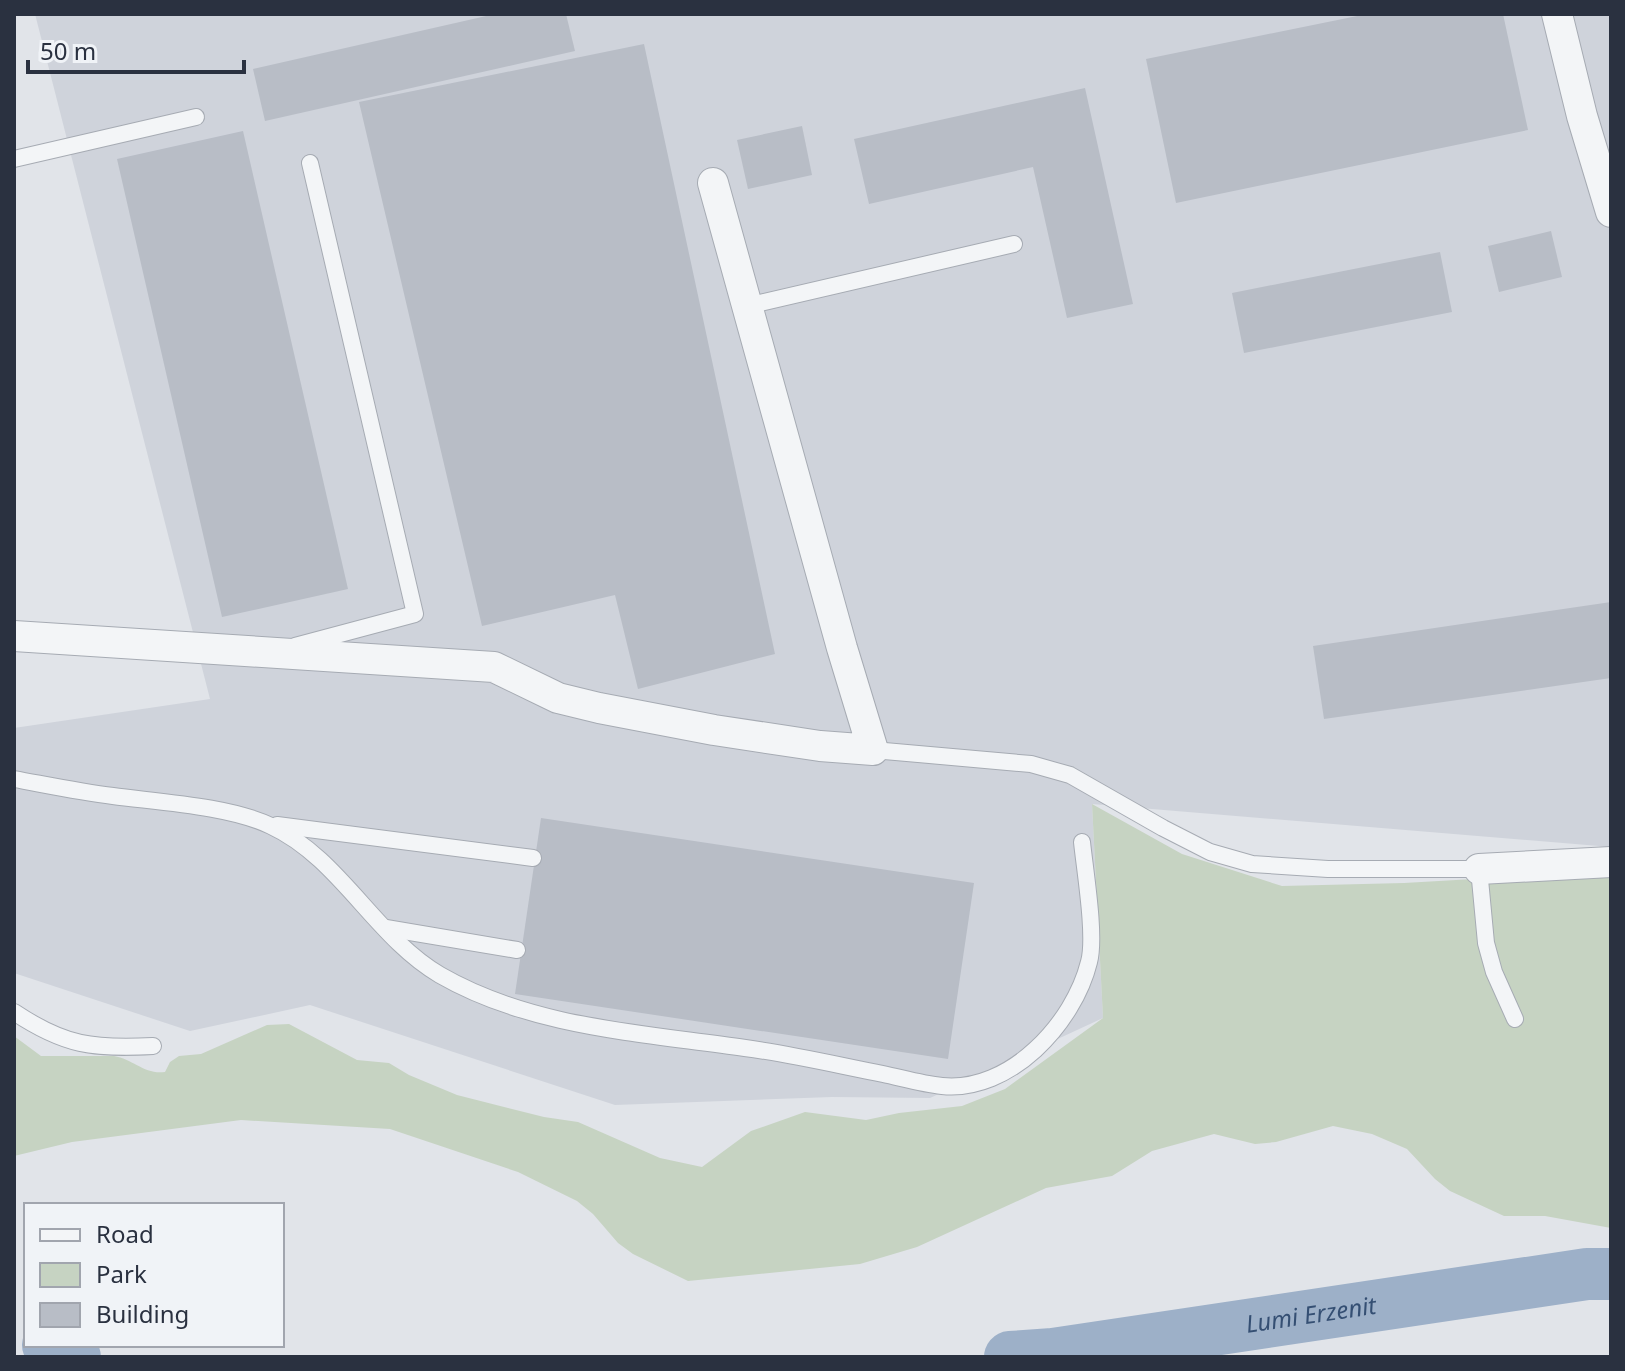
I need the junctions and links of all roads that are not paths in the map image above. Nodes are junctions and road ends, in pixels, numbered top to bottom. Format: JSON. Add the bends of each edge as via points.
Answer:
{"nodes":[{"id":1,"x":1557,"y":14,"type":"edge"},
{"id":2,"x":196,"y":117,"type":"dead end"},
{"id":3,"x":14,"y":159,"type":"edge"},
{"id":4,"x":310,"y":163,"type":"dead end"},
{"id":5,"x":713,"y":183,"type":"dead end"},
{"id":6,"x":1611,"y":212,"type":"edge"},
{"id":7,"x":1014,"y":244,"type":"dead end"},
{"id":8,"x":747,"y":306,"type":"junction"},
{"id":9,"x":14,"y":636,"type":"edge"},
{"id":10,"x":267,"y":653,"type":"junction"},
{"id":11,"x":873,"y":750,"type":"junction"},
{"id":12,"x":14,"y":779,"type":"edge"},
{"id":13,"x":268,"y":824,"type":"junction"},
{"id":14,"x":1082,"y":842,"type":"dead end"},
{"id":15,"x":533,"y":858,"type":"dead end"},
{"id":16,"x":1611,"y":862,"type":"edge"},
{"id":17,"x":1479,"y":869,"type":"junction"},
{"id":18,"x":386,"y":928,"type":"junction"},
{"id":19,"x":517,"y":950,"type":"dead end"},
{"id":20,"x":14,"y":1012,"type":"edge"},
{"id":21,"x":1515,"y":1019,"type":"dead end"},
{"id":22,"x":153,"y":1046,"type":"dead end"}],
"edges":[{"from":1,"to":6,"type":"street"},
{"from":2,"to":3,"type":"lane"},
{"from":4,"to":10,"type":"lane","via":[[415,614]]},
{"from":5,"to":8,"type":"street"},
{"from":7,"to":8,"type":"lane"},
{"from":8,"to":11,"type":"street"},
{"from":9,"to":10,"type":"street"},
{"from":10,"to":11,"type":"street","via":[[494,667],[558,698],[599,708],[805,744]]},
{"from":11,"to":17,"type":"lane","via":[[1031,764],[1070,775],[1210,852],[1252,864]]},
{"from":12,"to":13,"type":"lane","via":[[195,807]]},
{"from":13,"to":15,"type":"lane"},
{"from":13,"to":18,"type":"lane","via":[[304,844]]},
{"from":14,"to":18,"type":"lane","via":[[1090,959],[1077,995],[1051,1032],[1017,1064],[978,1085],[943,1087],[770,1051],[521,1011],[440,975]]},
{"from":16,"to":17,"type":"street"},
{"from":17,"to":21,"type":"lane","via":[[1486,943]]},
{"from":18,"to":19,"type":"lane"},
{"from":20,"to":22,"type":"lane","via":[[44,1032],[84,1045]]}]}
